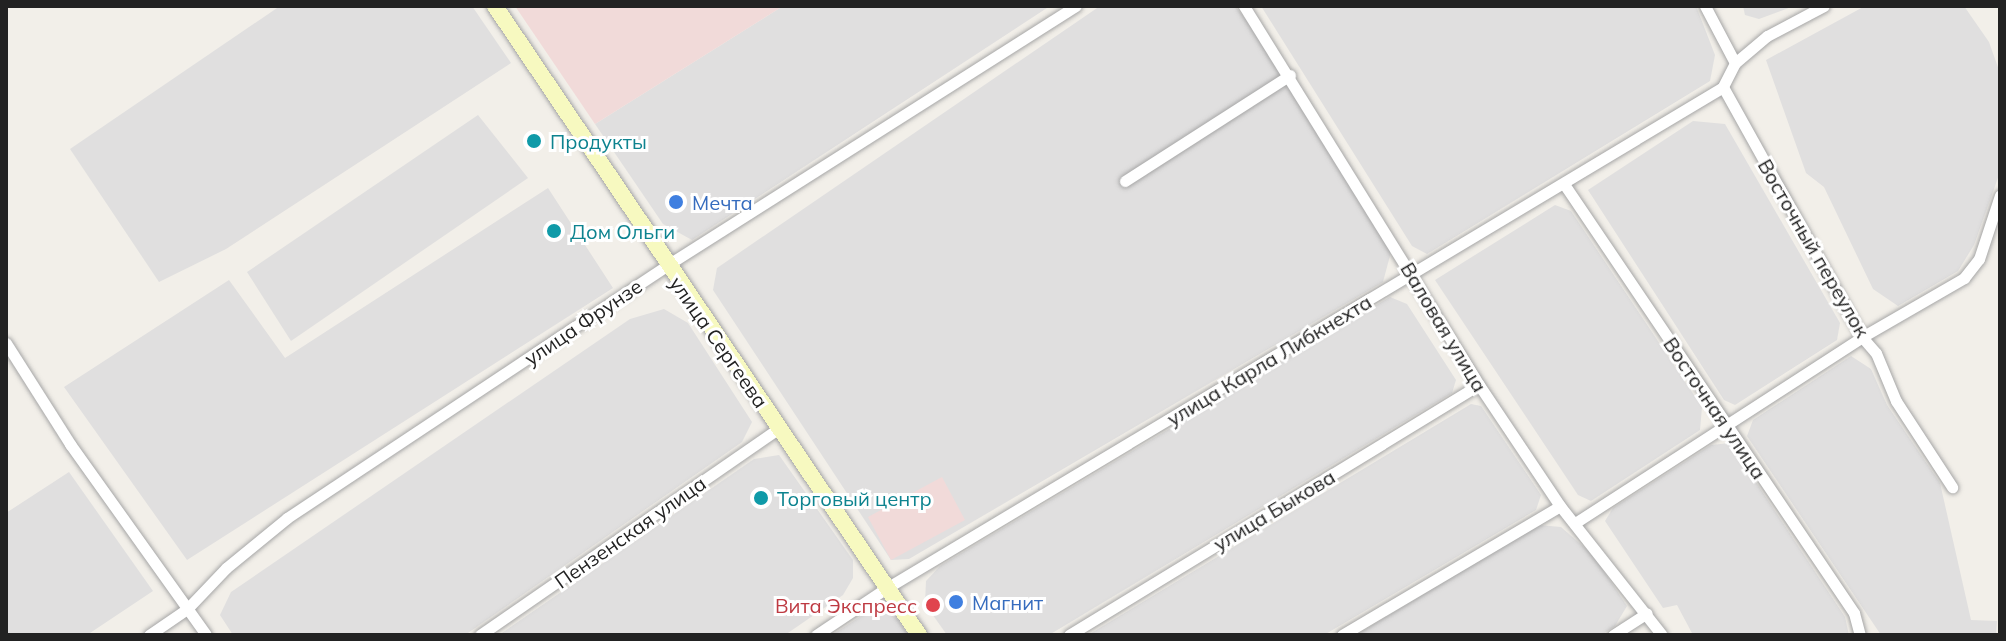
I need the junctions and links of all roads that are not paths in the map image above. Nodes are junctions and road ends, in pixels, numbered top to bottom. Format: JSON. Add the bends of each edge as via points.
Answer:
{"nodes":[{"id":1,"x":495,"y":6,"type":"edge"},
{"id":2,"x":1075,"y":6,"type":"edge"},
{"id":3,"x":1244,"y":6,"type":"edge"},
{"id":4,"x":1705,"y":6,"type":"edge"},
{"id":5,"x":1824,"y":6,"type":"edge"},
{"id":6,"x":1735,"y":63,"type":"junction"},
{"id":7,"x":1290,"y":75,"type":"junction"},
{"id":8,"x":1723,"y":87,"type":"junction"},
{"id":9,"x":1125,"y":181,"type":"dead end"},
{"id":10,"x":1564,"y":184,"type":"junction"},
{"id":11,"x":2000,"y":195,"type":"edge"},
{"id":12,"x":666,"y":266,"type":"junction"},
{"id":13,"x":1413,"y":275,"type":"junction"},
{"id":14,"x":1862,"y":337,"type":"junction"},
{"id":15,"x":6,"y":343,"type":"edge"},
{"id":16,"x":1479,"y":385,"type":"junction"},
{"id":17,"x":1726,"y":425,"type":"junction"},
{"id":18,"x":779,"y":428,"type":"junction"},
{"id":19,"x":1952,"y":487,"type":"dead end"},
{"id":20,"x":1560,"y":506,"type":"junction"},
{"id":21,"x":1575,"y":523,"type":"junction"},
{"id":22,"x":885,"y":589,"type":"junction"},
{"id":23,"x":187,"y":609,"type":"junction"},
{"id":24,"x":1647,"y":613,"type":"junction"},
{"id":25,"x":149,"y":635,"type":"edge"},
{"id":26,"x":206,"y":635,"type":"edge"},
{"id":27,"x":480,"y":635,"type":"edge"},
{"id":28,"x":816,"y":635,"type":"edge"},
{"id":29,"x":919,"y":635,"type":"edge"},
{"id":30,"x":1069,"y":635,"type":"edge"},
{"id":31,"x":1342,"y":635,"type":"edge"},
{"id":32,"x":1613,"y":635,"type":"edge"},
{"id":33,"x":1662,"y":635,"type":"edge"},
{"id":34,"x":1860,"y":635,"type":"edge"}],
"edges":[{"from":1,"to":12,"type":"main road","name":"улица Сергеева"},
{"from":2,"to":12,"type":"street","name":"улица Фрунзе"},
{"from":3,"to":7,"type":"street","name":"Валовая улица"},
{"from":4,"to":6,"type":"street"},
{"from":5,"to":6,"type":"street","via":[[1767,36]]},
{"from":6,"to":8,"type":"street"},
{"from":7,"to":9,"type":"street"},
{"from":7,"to":13,"type":"street","name":"Валовая улица"},
{"from":8,"to":10,"type":"street","name":"улица Карла Либкнехта"},
{"from":8,"to":14,"type":"street","name":"Восточный переулок"},
{"from":10,"to":13,"type":"street","name":"улица Карла Либкнехта"},
{"from":10,"to":17,"type":"street","name":"Восточная улица"},
{"from":11,"to":14,"type":"street","via":[[1979,259],[1964,278]]},
{"from":12,"to":18,"type":"main road","name":"улица Сергеева"},
{"from":12,"to":23,"type":"street","name":"улица Фрунзе","via":[[287,518],[226,568]]},
{"from":13,"to":16,"type":"street","name":"Валовая улица"},
{"from":13,"to":22,"type":"street","name":"улица Карла Либкнехта"},
{"from":14,"to":17,"type":"street"},
{"from":14,"to":19,"type":"street","name":"Восточный переулок"},
{"from":15,"to":23,"type":"street"},
{"from":16,"to":20,"type":"street","name":"Валовая улица"},
{"from":16,"to":30,"type":"street","name":"улица Быкова"},
{"from":17,"to":21,"type":"street"},
{"from":17,"to":34,"type":"street","name":"Восточная улица","via":[[1854,613]]},
{"from":18,"to":22,"type":"main road","name":"улица Сергеева"},
{"from":18,"to":27,"type":"street","name":"Пензенская улица"},
{"from":20,"to":21,"type":"street","name":"Валовая улица"},
{"from":20,"to":31,"type":"street"},
{"from":21,"to":24,"type":"street","name":"Валовая улица"},
{"from":22,"to":28,"type":"street","name":"улица Карла Либкнехта"},
{"from":22,"to":29,"type":"main road","name":"улица Сергеева"},
{"from":23,"to":25,"type":"street","name":"улица Фрунзе"},
{"from":23,"to":26,"type":"street"},
{"from":24,"to":32,"type":"street"},
{"from":24,"to":33,"type":"street","name":"Валовая улица"}]}
